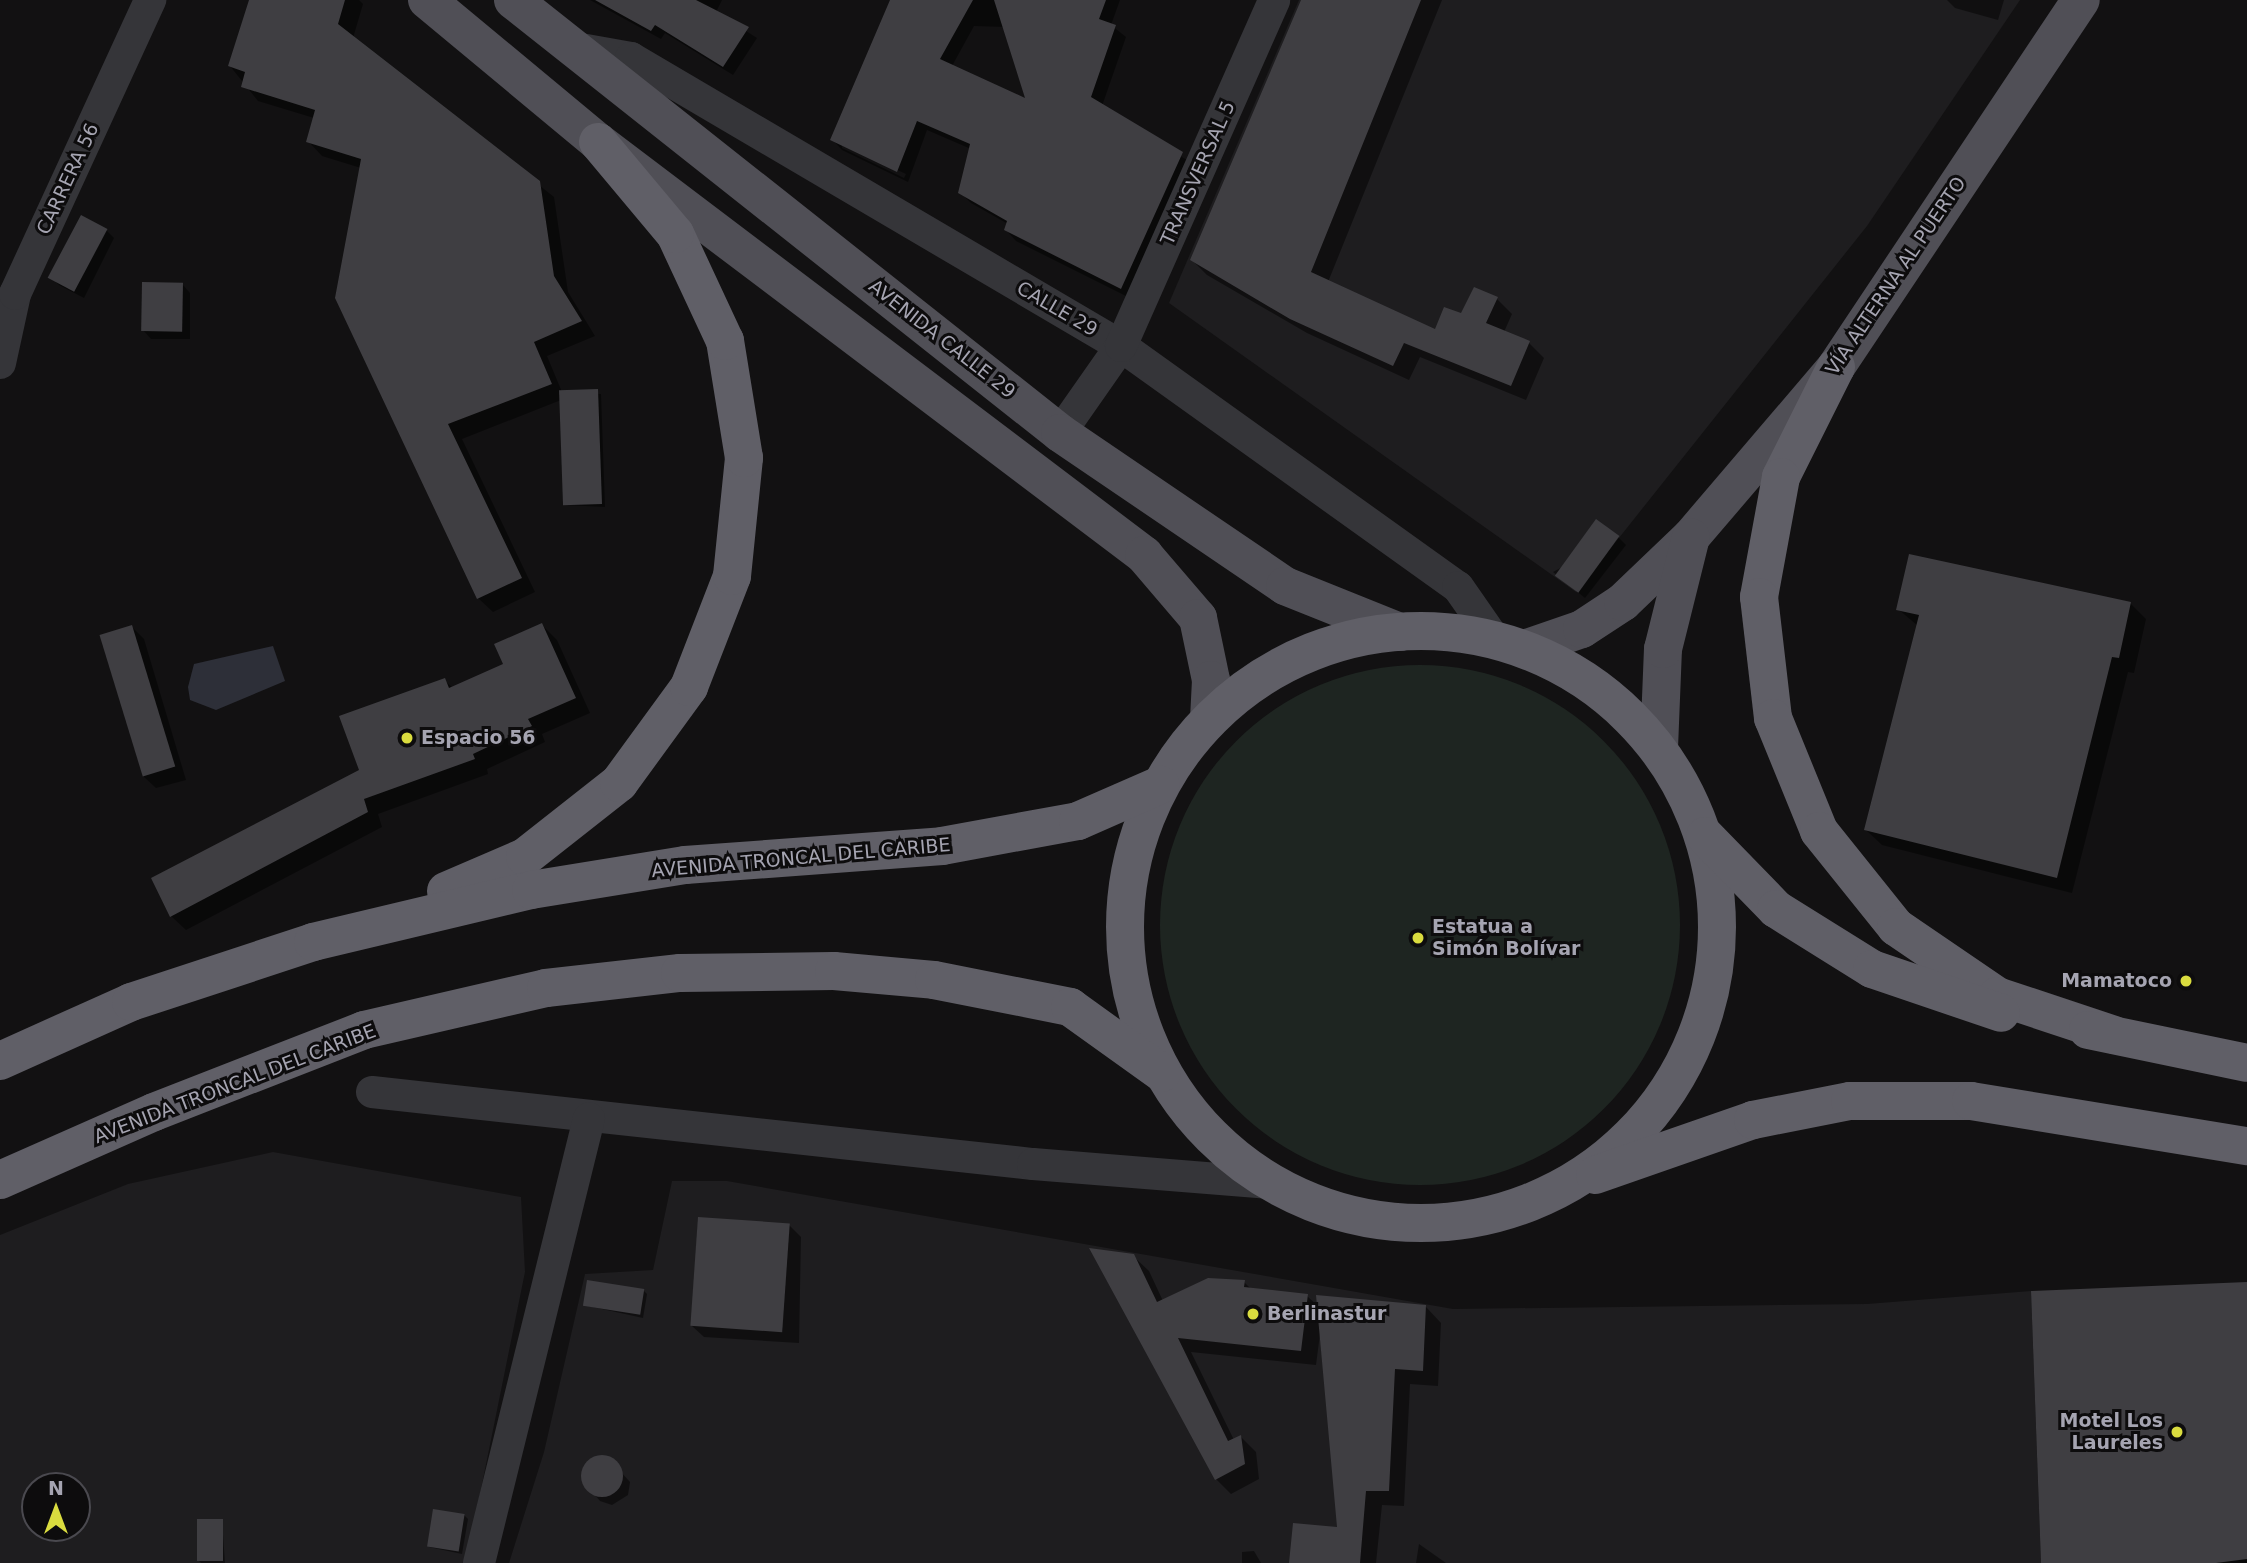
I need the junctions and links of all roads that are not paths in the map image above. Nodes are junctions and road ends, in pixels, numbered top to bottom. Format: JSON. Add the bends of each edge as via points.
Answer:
{"nodes":[{"id":1,"x":150,"y":0,"type":"edge"},
{"id":2,"x":427,"y":0,"type":"edge"},
{"id":3,"x":513,"y":0,"type":"edge"},
{"id":4,"x":1274,"y":0,"type":"edge"},
{"id":5,"x":2081,"y":0,"type":"edge"},
{"id":6,"x":575,"y":48,"type":"junction"},
{"id":7,"x":598,"y":142,"type":"junction"},
{"id":8,"x":1121,"y":346,"type":"junction"},
{"id":9,"x":0,"y":363,"type":"edge"},
{"id":10,"x":1836,"y":367,"type":"junction"},
{"id":11,"x":1060,"y":433,"type":"junction"},
{"id":12,"x":1691,"y":537,"type":"junction"},
{"id":13,"x":1400,"y":632,"type":"junction"},
{"id":14,"x":1509,"y":644,"type":"junction"},
{"id":15,"x":1209,"y":720,"type":"junction"},
{"id":16,"x":1659,"y":748,"type":"junction"},
{"id":17,"x":1160,"y":785,"type":"junction"},
{"id":18,"x":1705,"y":836,"type":"junction"},
{"id":19,"x":313,"y":942,"type":"junction"},
{"id":20,"x":2114,"y":1035,"type":"junction"},
{"id":21,"x":0,"y":1061,"type":"edge"},
{"id":22,"x":2247,"y":1063,"type":"edge"},
{"id":23,"x":1161,"y":1073,"type":"junction"},
{"id":24,"x":372,"y":1092,"type":"dead end"},
{"id":25,"x":589,"y":1118,"type":"junction"},
{"id":26,"x":2247,"y":1146,"type":"edge"},
{"id":27,"x":0,"y":1180,"type":"edge"},
{"id":28,"x":1577,"y":1181,"type":"junction"},
{"id":29,"x":1270,"y":1183,"type":"junction"},
{"id":30,"x":480,"y":1563,"type":"edge"}],
"edges":[{"from":1,"to":9,"type":"street","name":"CARRERA 56","via":[[15,294]]},
{"from":2,"to":7,"type":"main road"},
{"from":3,"to":6,"type":"main road","name":"AVENIDA CALLE 29"},
{"from":4,"to":8,"type":"street","name":"TRANSVERSAL 5"},
{"from":5,"to":10,"type":"main road","name":"VÍA ALTERNA AL PUERTO"},
{"from":6,"to":8,"type":"street","name":"CALLE 29","via":[[631,58]]},
{"from":6,"to":11,"type":"main road","name":"AVENIDA CALLE 29"},
{"from":7,"to":15,"type":"main road","via":[[1144,555],[1198,618],[1210,680]]},
{"from":7,"to":19,"type":"highway","via":[[675,234],[725,341],[744,458],[732,576],[689,687],[619,783],[525,858]]},
{"from":8,"to":11,"type":"street","name":"TRANSVERSAL 5"},
{"from":8,"to":14,"type":"street","name":"CALLE 29","via":[[1458,587]]},
{"from":10,"to":12,"type":"main road","name":"VÍA ALTERNA AL PUERTO"},
{"from":10,"to":20,"type":"highway","via":[[1781,477],[1759,597],[1773,718],[1819,831],[1896,927],[1997,996]]},
{"from":11,"to":13,"type":"main road","name":"AVENIDA CALLE 29","via":[[1285,586]]},
{"from":12,"to":14,"type":"main road","name":"VÍA ALTERNA AL PUERTO","via":[[1623,602],[1581,629]]},
{"from":12,"to":16,"type":"main road","name":"VÍA ALTERNA AL PUERTO","via":[[1663,649]]},
{"from":13,"to":14,"type":"highway","via":[[1448,632]]},
{"from":13,"to":15,"type":"highway","via":[[1330,646],[1265,676]]},
{"from":14,"to":16,"type":"highway","via":[[1599,689]]},
{"from":15,"to":17,"type":"highway"},
{"from":16,"to":18,"type":"highway"},
{"from":17,"to":19,"type":"highway","name":"AVENIDA TRONCAL DEL CARIBE","via":[[1078,821],[942,846],[673,867],[531,890]]},
{"from":17,"to":23,"type":"highway","via":[[1137,840],[1125,899],[1125,959],[1138,1017]]},
{"from":18,"to":20,"type":"highway","via":[[1776,909],[1872,969],[1991,1011]]},
{"from":18,"to":28,"type":"highway","via":[[1720,934],[1702,1031],[1652,1116]]},
{"from":19,"to":21,"type":"highway","name":"AVENIDA TRONCAL DEL CARIBE","via":[[131,1002]]},
{"from":20,"to":22,"type":"highway"},
{"from":23,"to":27,"type":"highway","name":"AVENIDA TRONCAL DEL CARIBE","via":[[1070,1007],[934,980],[834,971],[680,973],[545,988],[365,1030],[154,1112]]},
{"from":23,"to":29,"type":"highway","via":[[1208,1135]]},
{"from":24,"to":25,"type":"street"},
{"from":25,"to":29,"type":"street"},
{"from":25,"to":30,"type":"street"},
{"from":26,"to":28,"type":"highway","via":[[1971,1101],[1850,1101],[1753,1120]]},
{"from":28,"to":29,"type":"highway","via":[[1518,1208],[1391,1223],[1328,1209]]}]}
